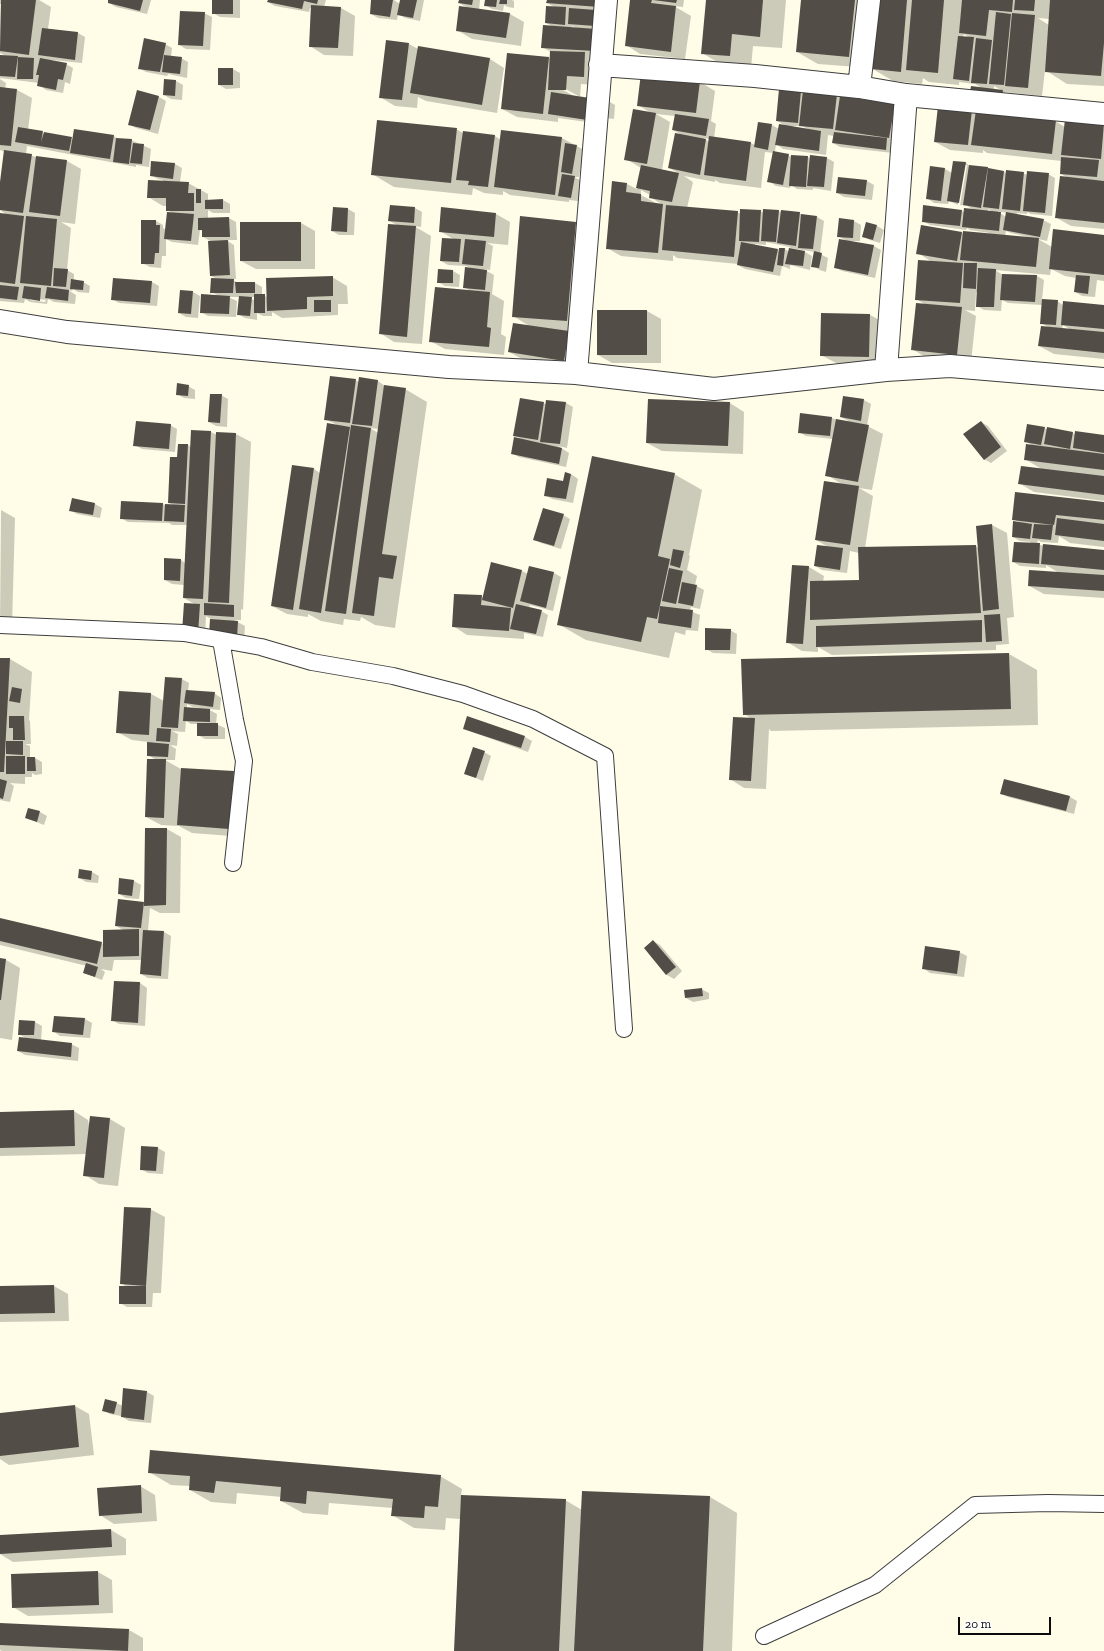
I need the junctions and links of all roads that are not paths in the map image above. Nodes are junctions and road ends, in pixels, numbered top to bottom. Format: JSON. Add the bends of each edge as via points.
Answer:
{"nodes":[{"id":1,"x":606,"y":0,"type":"edge"},
{"id":2,"x":869,"y":0,"type":"edge"},
{"id":3,"x":600,"y":65,"type":"junction"},
{"id":4,"x":859,"y":87,"type":"junction"},
{"id":5,"x":906,"y":95,"type":"junction"},
{"id":6,"x":1104,"y":114,"type":"edge"},
{"id":7,"x":0,"y":321,"type":"edge"},
{"id":8,"x":886,"y":370,"type":"junction"},
{"id":9,"x":576,"y":373,"type":"junction"},
{"id":10,"x":1104,"y":379,"type":"edge"},
{"id":11,"x":0,"y":625,"type":"edge"},
{"id":12,"x":221,"y":640,"type":"junction"},
{"id":13,"x":233,"y":863,"type":"dead end"},
{"id":14,"x":624,"y":1028,"type":"dead end"},
{"id":15,"x":1104,"y":1504,"type":"edge"},
{"id":16,"x":764,"y":1636,"type":"dead end"}],
"edges":[{"from":1,"to":3,"type":"street"},
{"from":2,"to":4,"type":"street"},
{"from":3,"to":4,"type":"street","via":[[755,76]]},
{"from":3,"to":9,"type":"street"},
{"from":4,"to":5,"type":"street"},
{"from":5,"to":6,"type":"street"},
{"from":5,"to":8,"type":"street"},
{"from":7,"to":9,"type":"street","via":[[68,332],[441,366]]},
{"from":8,"to":9,"type":"street","via":[[714,389]]},
{"from":8,"to":10,"type":"street","via":[[950,366]]},
{"from":11,"to":12,"type":"lane","via":[[184,633]]},
{"from":12,"to":13,"type":"lane","via":[[244,761]]},
{"from":12,"to":14,"type":"lane","via":[[261,647],[312,662],[393,676],[463,694],[533,719],[605,756]]},
{"from":15,"to":16,"type":"lane","via":[[974,1506],[875,1585]]}]}
